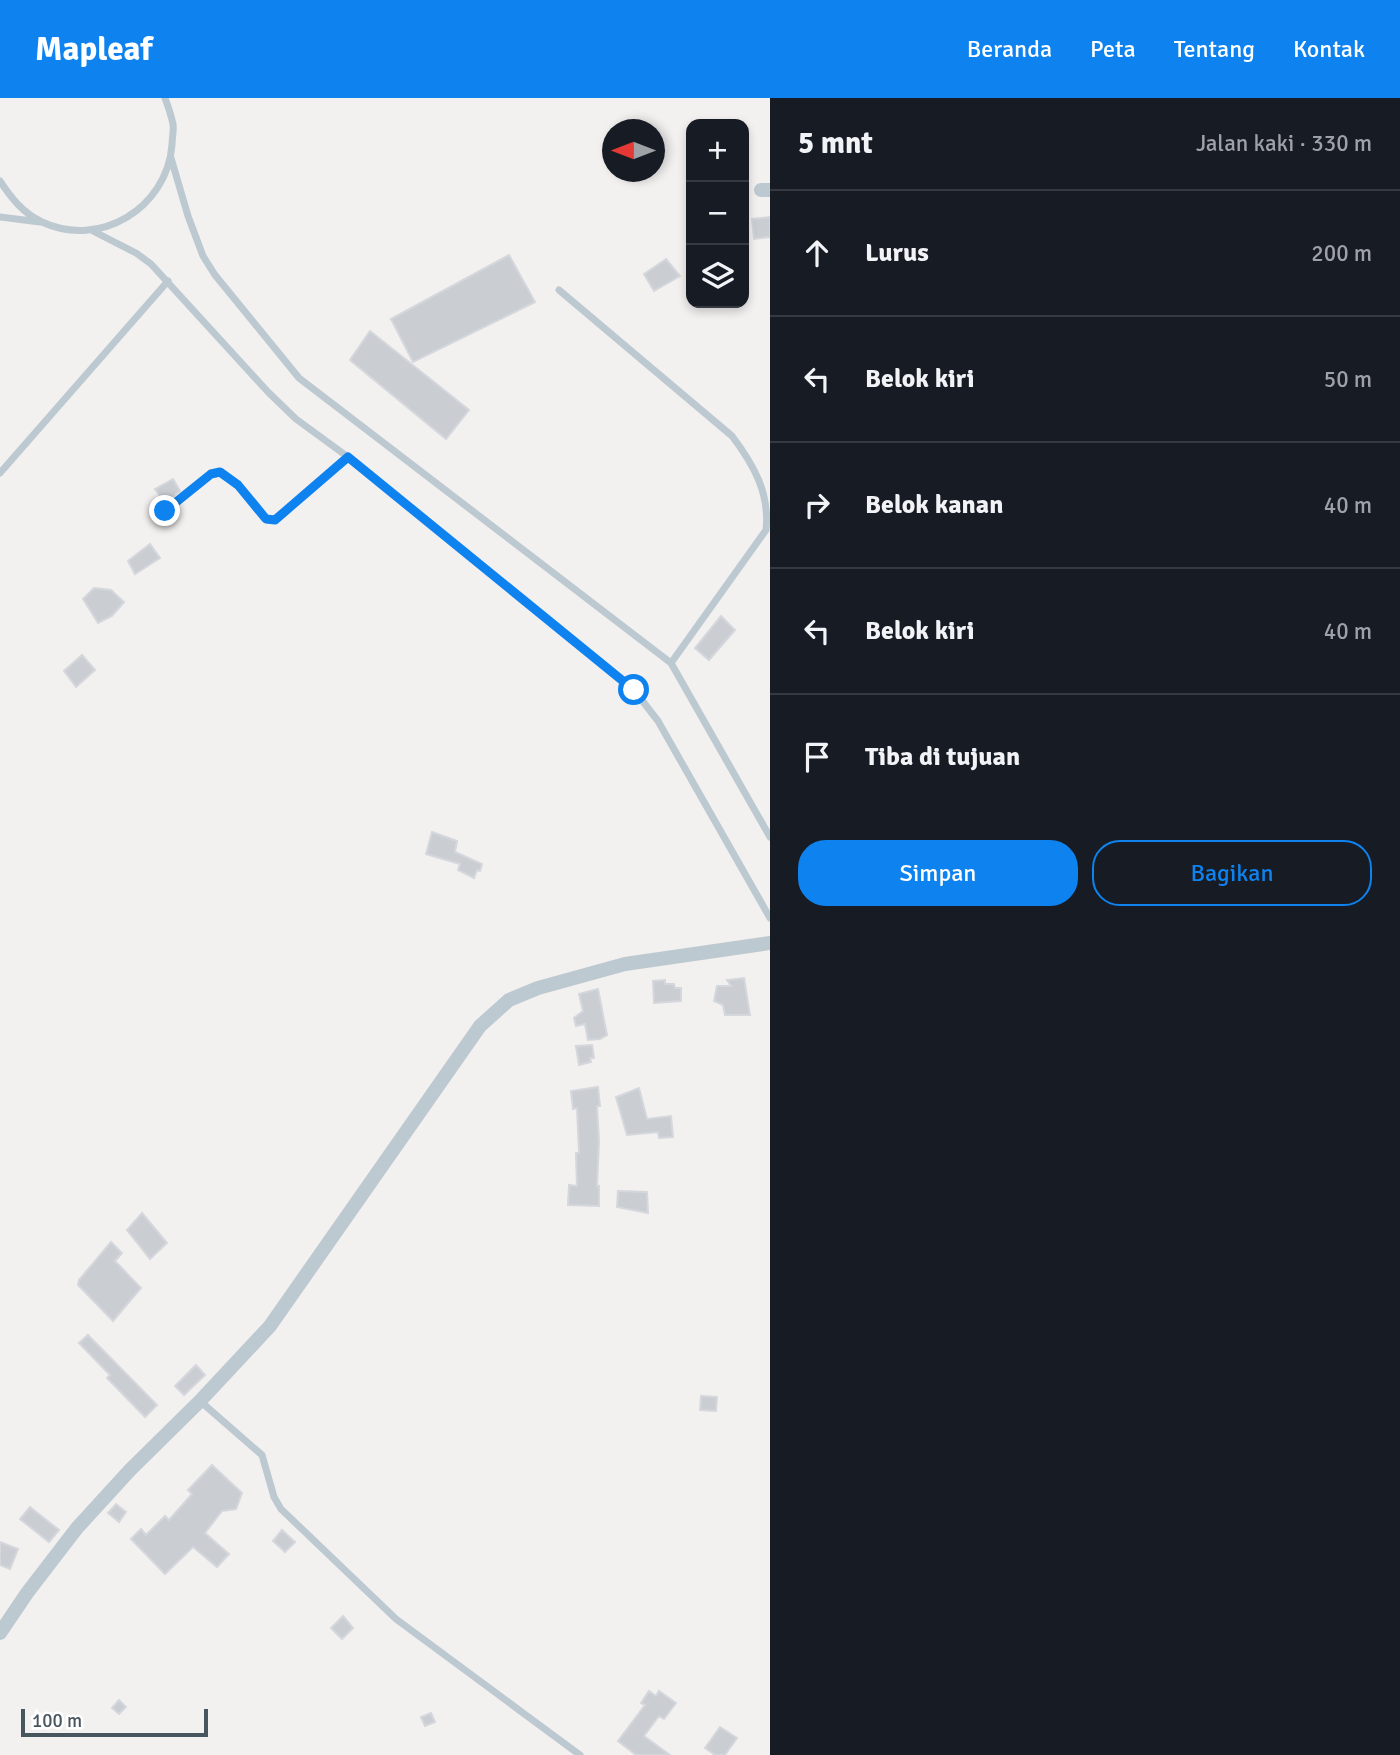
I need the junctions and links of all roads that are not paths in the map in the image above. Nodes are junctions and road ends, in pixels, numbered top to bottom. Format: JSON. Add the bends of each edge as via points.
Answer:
{"nodes":[{"id":1,"x":165,"y":98,"type":"edge"},
{"id":2,"x":171,"y":158,"type":"junction"},
{"id":3,"x":0,"y":181,"type":"edge"},
{"id":4,"x":0,"y":190,"type":"edge"},
{"id":5,"x":13,"y":200,"type":"junction"},
{"id":6,"x":0,"y":216,"type":"edge"},
{"id":7,"x":41,"y":222,"type":"junction"},
{"id":8,"x":91,"y":230,"type":"junction"},
{"id":9,"x":168,"y":281,"type":"junction"},
{"id":10,"x":559,"y":290,"type":"dead end"},
{"id":11,"x":348,"y":457,"type":"junction"},
{"id":12,"x":0,"y":473,"type":"edge"},
{"id":13,"x":165,"y":511,"type":"dead end"},
{"id":14,"x":671,"y":663,"type":"junction"},
{"id":15,"x":770,"y":837,"type":"edge"},
{"id":16,"x":770,"y":918,"type":"edge"},
{"id":17,"x":770,"y":943,"type":"edge"},
{"id":18,"x":200,"y":1401,"type":"junction"},
{"id":19,"x":0,"y":1633,"type":"edge"},
{"id":20,"x":580,"y":1755,"type":"edge"}],
"edges":[{"from":1,"to":2,"type":"lane","via":[[173,126]]},
{"from":2,"to":8,"type":"lane","via":[[162,183],[144,206],[120,222]]},
{"from":2,"to":14,"type":"lane","via":[[203,256],[299,378]]},
{"from":3,"to":5,"type":"lane"},
{"from":4,"to":5,"type":"lane"},
{"from":5,"to":7,"type":"lane"},
{"from":6,"to":7,"type":"lane"},
{"from":7,"to":8,"type":"lane","via":[[65,230]]},
{"from":8,"to":9,"type":"lane","via":[[136,253]]},
{"from":9,"to":11,"type":"lane","via":[[282,405]]},
{"from":9,"to":12,"type":"lane"},
{"from":10,"to":14,"type":"lane","via":[[732,436],[768,498],[766,530]]},
{"from":11,"to":13,"type":"lane","via":[[275,520],[266,519],[238,485],[220,472],[211,474]]},
{"from":11,"to":16,"type":"lane","via":[[647,704]]},
{"from":14,"to":15,"type":"lane"},
{"from":17,"to":18,"type":"street","via":[[625,964],[509,1000],[480,1026],[270,1326]]},
{"from":18,"to":19,"type":"street","via":[[77,1528]]},
{"from":18,"to":20,"type":"lane","via":[[261,1455],[281,1509],[387,1611]]}]}
